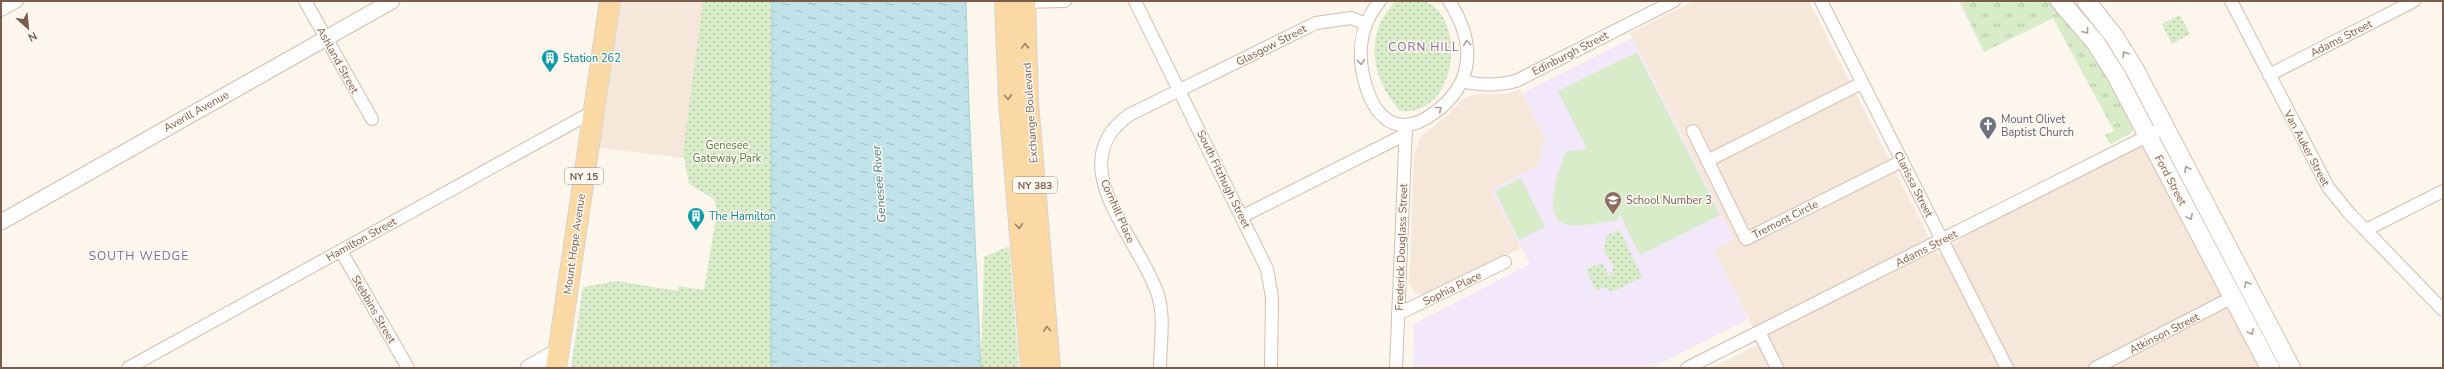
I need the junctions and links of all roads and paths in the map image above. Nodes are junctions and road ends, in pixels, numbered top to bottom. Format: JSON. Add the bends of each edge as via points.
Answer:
{"nodes":[{"id":1,"x":17,"y":1,"type":"edge"},
{"id":2,"x":305,"y":1,"type":"edge"},
{"id":3,"x":392,"y":1,"type":"edge"},
{"id":4,"x":610,"y":1,"type":"edge"},
{"id":5,"x":1015,"y":1,"type":"edge"},
{"id":6,"x":1065,"y":1,"type":"edge"},
{"id":7,"x":1135,"y":1,"type":"edge"},
{"id":8,"x":1380,"y":1,"type":"edge"},
{"id":9,"x":1449,"y":1,"type":"edge"},
{"id":10,"x":1674,"y":1,"type":"edge"},
{"id":11,"x":1821,"y":1,"type":"edge"},
{"id":12,"x":2060,"y":1,"type":"edge"},
{"id":13,"x":2086,"y":1,"type":"edge"},
{"id":14,"x":2231,"y":1,"type":"edge"},
{"id":15,"x":2414,"y":1,"type":"edge"},
{"id":16,"x":1,"y":10,"type":"edge"},
{"id":17,"x":1366,"y":24,"type":"junction"},
{"id":18,"x":326,"y":38,"type":"junction"},
{"id":19,"x":2269,"y":75,"type":"junction"},
{"id":20,"x":1462,"y":81,"type":"junction"},
{"id":21,"x":1862,"y":83,"type":"junction"},
{"id":22,"x":1180,"y":90,"type":"junction"},
{"id":23,"x":594,"y":111,"type":"junction"},
{"id":24,"x":372,"y":119,"type":"dead end"},
{"id":25,"x":2165,"y":128,"type":"junction"},
{"id":26,"x":1406,"y":130,"type":"junction"},
{"id":27,"x":1693,"y":131,"type":"dead end"},
{"id":28,"x":2148,"y":136,"type":"junction"},
{"id":29,"x":1707,"y":161,"type":"junction"},
{"id":30,"x":1902,"y":161,"type":"junction"},
{"id":31,"x":2443,"y":191,"type":"edge"},
{"id":32,"x":1243,"y":216,"type":"junction"},
{"id":33,"x":1,"y":222,"type":"edge"},
{"id":34,"x":2366,"y":230,"type":"junction"},
{"id":35,"x":1942,"y":240,"type":"junction"},
{"id":36,"x":341,"y":251,"type":"junction"},
{"id":37,"x":1505,"y":262,"type":"dead end"},
{"id":38,"x":2232,"y":297,"type":"junction"},
{"id":39,"x":2443,"y":310,"type":"edge"},
{"id":40,"x":1398,"y":314,"type":"junction"},
{"id":41,"x":1759,"y":332,"type":"junction"},
{"id":42,"x":557,"y":359,"type":"edge"},
{"id":43,"x":128,"y":368,"type":"edge"},
{"id":44,"x":408,"y":368,"type":"edge"},
{"id":45,"x":528,"y":368,"type":"edge"},
{"id":46,"x":1031,"y":368,"type":"edge"},
{"id":47,"x":1050,"y":368,"type":"edge"},
{"id":48,"x":1160,"y":368,"type":"edge"},
{"id":49,"x":1271,"y":368,"type":"edge"},
{"id":50,"x":1396,"y":368,"type":"edge"},
{"id":51,"x":1687,"y":368,"type":"edge"},
{"id":52,"x":1778,"y":368,"type":"edge"},
{"id":53,"x":2007,"y":368,"type":"edge"},
{"id":54,"x":2094,"y":368,"type":"edge"},
{"id":55,"x":2270,"y":368,"type":"edge"},
{"id":56,"x":2291,"y":368,"type":"edge"}],
"edges":[{"from":1,"to":16,"type":"street"},
{"from":2,"to":18,"type":"street","name":"Ashland Street"},
{"from":3,"to":18,"type":"street","name":"Averill Avenue"},
{"from":4,"to":23,"type":"main road","name":"Mount Hope Avenue","number":"NY 15"},
{"from":5,"to":6,"type":"street"},
{"from":5,"to":46,"type":"main road","name":"Exchange Boulevard","number":"NY 383","one_way":true,"via":[[1010,114]]},
{"from":47,"to":5,"type":"main road","name":"Exchange Boulevard","number":"NY 383","one_way":true,"via":[[1028,102]]},
{"from":7,"to":22,"type":"street","name":"South Fitzhugh Street"},
{"from":8,"to":17,"type":"street"},
{"from":20,"to":9,"type":"street","one_way":true,"via":[[1468,58],[1466,36],[1459,16]]},
{"from":10,"to":20,"type":"street","name":"Edinburgh Street","via":[[1516,81],[1486,86]]},
{"from":11,"to":21,"type":"street","name":"Clarissa Street"},
{"from":12,"to":28,"type":"main road","name":"Ford Street","one_way":true,"via":[[2106,58]]},
{"from":25,"to":13,"type":"main road","name":"Ford Street","one_way":true,"via":[[2125,53]]},
{"from":14,"to":19,"type":"street","name":"Van Auker Street"},
{"from":15,"to":19,"type":"street","name":"Adams Street"},
{"from":17,"to":22,"type":"street","name":"Glasgow Street","via":[[1351,18],[1316,23]]},
{"from":17,"to":26,"type":"street","one_way":true,"via":[[1361,61],[1370,98],[1381,115]]},
{"from":18,"to":24,"type":"street","name":"Ashland Street"},
{"from":18,"to":33,"type":"street","name":"Averill Avenue"},
{"from":19,"to":34,"type":"street","name":"Van Auker Street","via":[[2324,181],[2340,204]]},
{"from":26,"to":20,"type":"street","one_way":true,"via":[[1442,108],[1455,94]]},
{"from":21,"to":29,"type":"street"},
{"from":21,"to":30,"type":"street","name":"Clarissa Street"},
{"from":22,"to":32,"type":"street","name":"South Fitzhugh Street"},
{"from":22,"to":48,"type":"street","name":"Cornhill Place","via":[[1119,123],[1109,135],[1101,162],[1102,176],[1110,200],[1158,294],[1162,314]]},
{"from":23,"to":36,"type":"street","name":"Hamilton Street"},
{"from":23,"to":42,"type":"main road","name":"Mount Hope Avenue","number":"NY 15"},
{"from":25,"to":28,"type":"street","name":"Adams Street"},
{"from":56,"to":25,"type":"main road","name":"Ford Street","one_way":true},
{"from":26,"to":32,"type":"street"},
{"from":26,"to":40,"type":"street","name":"Frederick Douglass Street"},
{"from":27,"to":29,"type":"street","name":"Tremont Circle"},
{"from":28,"to":35,"type":"street","name":"Adams Street"},
{"from":28,"to":38,"type":"main road","name":"Ford Street","one_way":true},
{"from":29,"to":30,"type":"street","name":"Tremont Circle","via":[[1746,239]]},
{"from":30,"to":35,"type":"street","name":"Clarissa Street"},
{"from":31,"to":34,"type":"street"},
{"from":32,"to":49,"type":"street","name":"South Fitzhugh Street","via":[[1271,283]]},
{"from":34,"to":39,"type":"street","name":"Van Auker Street"},
{"from":35,"to":41,"type":"street","name":"Adams Street"},
{"from":35,"to":53,"type":"street","name":"Clarissa Street"},
{"from":36,"to":43,"type":"street","name":"Hamilton Street"},
{"from":36,"to":44,"type":"street","name":"Stebbins Street"},
{"from":37,"to":40,"type":"street","name":"Sophia Place"},
{"from":38,"to":54,"type":"street","name":"Atkinson Street"},
{"from":38,"to":55,"type":"main road","name":"Ford Street","one_way":true},
{"from":40,"to":50,"type":"street","name":"Frederick Douglass Street"},
{"from":41,"to":51,"type":"street","name":"Adams Street"},
{"from":41,"to":52,"type":"street"},
{"from":42,"to":45,"type":"street"}]}
